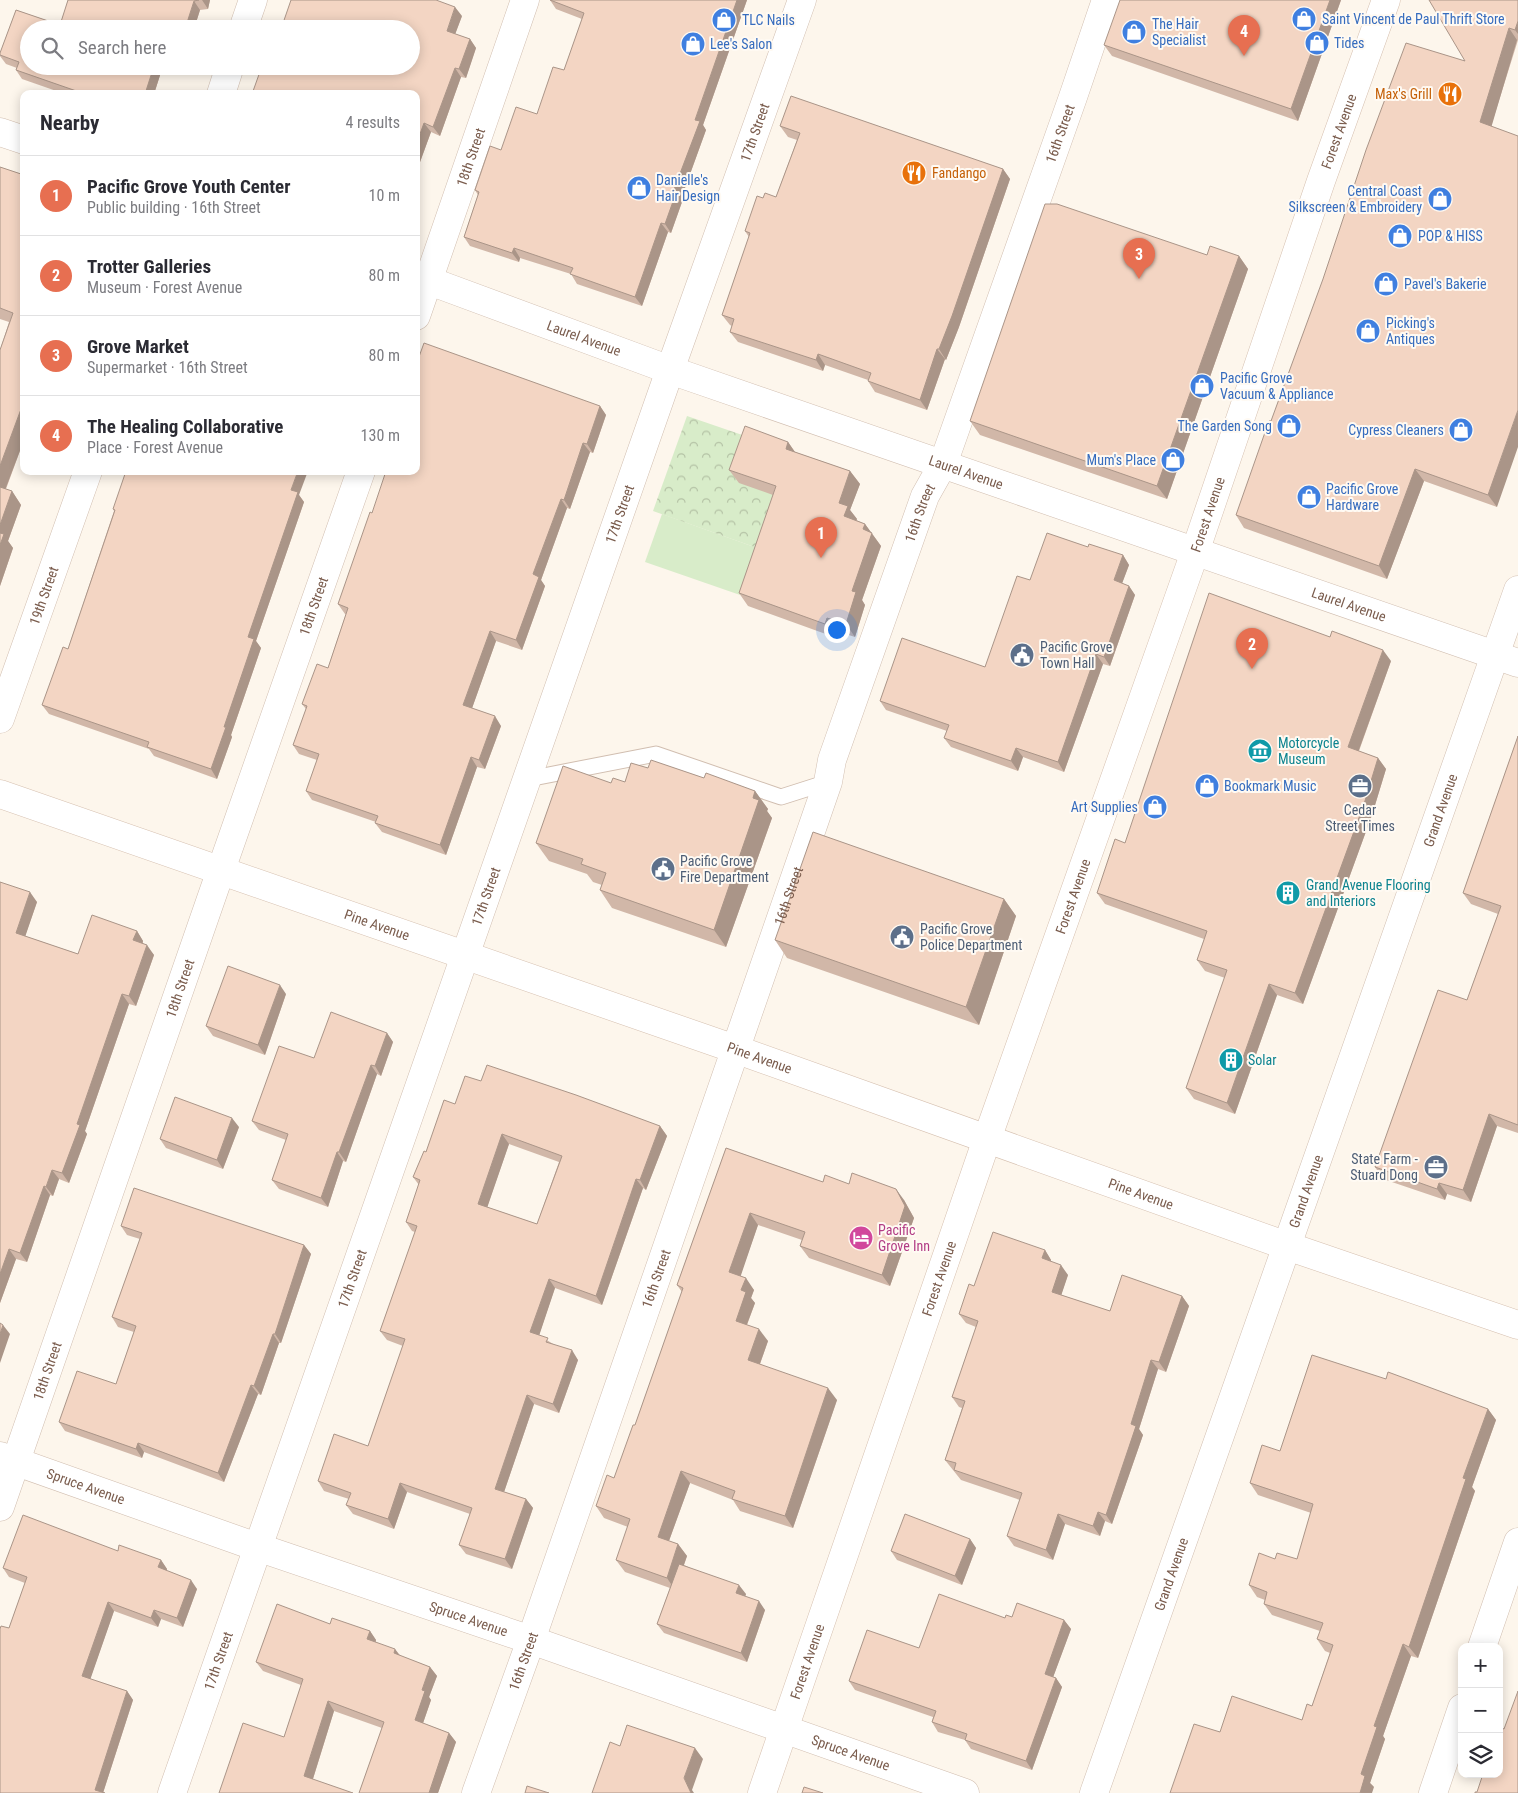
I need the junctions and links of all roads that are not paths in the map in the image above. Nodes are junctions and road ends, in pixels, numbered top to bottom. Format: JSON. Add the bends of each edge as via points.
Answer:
{"nodes":[{"id":1,"x":253,"y":0,"type":"edge"},
{"id":2,"x":525,"y":0,"type":"edge"},
{"id":3,"x":802,"y":0,"type":"edge"},
{"id":4,"x":1106,"y":0,"type":"edge"},
{"id":5,"x":1386,"y":0,"type":"edge"},
{"id":6,"x":246,"y":20,"type":"edge"},
{"id":7,"x":227,"y":75,"type":"edge"},
{"id":8,"x":222,"y":90,"type":"edge"},
{"id":9,"x":0,"y":132,"type":"edge"},
{"id":10,"x":20,"y":139,"type":"edge"},
{"id":11,"x":422,"y":279,"type":"edge"},
{"id":12,"x":670,"y":370,"type":"junction"},
{"id":13,"x":943,"y":464,"type":"junction"},
{"id":14,"x":87,"y":475,"type":"edge"},
{"id":15,"x":360,"y":475,"type":"edge"},
{"id":16,"x":1195,"y":552,"type":"junction"},
{"id":17,"x":1518,"y":590,"type":"edge"},
{"id":18,"x":1507,"y":659,"type":"edge"},
{"id":19,"x":0,"y":719,"type":"edge"},
{"id":20,"x":528,"y":779,"type":"junction"},
{"id":21,"x":828,"y":782,"type":"junction"},
{"id":22,"x":0,"y":794,"type":"edge"},
{"id":23,"x":221,"y":870,"type":"junction"},
{"id":24,"x":464,"y":956,"type":"junction"},
{"id":25,"x":735,"y":1049,"type":"junction"},
{"id":26,"x":988,"y":1139,"type":"junction"},
{"id":27,"x":1287,"y":1246,"type":"junction"},
{"id":28,"x":1518,"y":1325,"type":"edge"},
{"id":29,"x":8,"y":1459,"type":"edge"},
{"id":30,"x":0,"y":1507,"type":"edge"},
{"id":31,"x":1518,"y":1542,"type":"edge"},
{"id":32,"x":257,"y":1548,"type":"junction"},
{"id":33,"x":531,"y":1640,"type":"junction"},
{"id":34,"x":1483,"y":1643,"type":"edge"},
{"id":35,"x":1458,"y":1720,"type":"edge"},
{"id":36,"x":784,"y":1730,"type":"junction"},
{"id":37,"x":172,"y":1793,"type":"edge"},
{"id":38,"x":476,"y":1793,"type":"edge"},
{"id":39,"x":762,"y":1793,"type":"edge"},
{"id":40,"x":964,"y":1793,"type":"edge"},
{"id":41,"x":1094,"y":1793,"type":"edge"},
{"id":42,"x":1433,"y":1793,"type":"edge"}],
"edges":[{"from":1,"to":6,"type":"street"},
{"from":2,"to":11,"type":"street","name":"18th Street"},
{"from":3,"to":12,"type":"street","name":"17th Street"},
{"from":4,"to":13,"type":"street","name":"16th Street"},
{"from":5,"to":16,"type":"street","name":"Forest Avenue"},
{"from":7,"to":8,"type":"street"},
{"from":9,"to":10,"type":"street"},
{"from":11,"to":12,"type":"street","name":"Laurel Avenue"},
{"from":12,"to":13,"type":"street","name":"Laurel Avenue"},
{"from":12,"to":20,"type":"street","name":"17th Street"},
{"from":13,"to":16,"type":"street","name":"Laurel Avenue"},
{"from":13,"to":21,"type":"street","name":"16th Street","via":[[925,496],[832,760]]},
{"from":14,"to":19,"type":"street","name":"19th Street"},
{"from":15,"to":23,"type":"street","name":"18th Street"},
{"from":16,"to":18,"type":"street","name":"Laurel Avenue"},
{"from":16,"to":26,"type":"street","name":"Forest Avenue"},
{"from":17,"to":18,"type":"street","name":"Grand Avenue"},
{"from":18,"to":27,"type":"street","name":"Grand Avenue"},
{"from":20,"to":21,"type":"lane","via":[[656,754],[780,796]]},
{"from":20,"to":24,"type":"street","name":"17th Street"},
{"from":21,"to":25,"type":"street","name":"16th Street"},
{"from":22,"to":23,"type":"street","name":"Pine Avenue"},
{"from":23,"to":24,"type":"street","name":"Pine Avenue"},
{"from":23,"to":29,"type":"street","name":"18th Street"},
{"from":24,"to":25,"type":"street","name":"Pine Avenue"},
{"from":24,"to":32,"type":"street","name":"17th Street"},
{"from":25,"to":26,"type":"street","name":"Pine Avenue"},
{"from":25,"to":33,"type":"street","name":"16th Street"},
{"from":26,"to":27,"type":"street","name":"Pine Avenue"},
{"from":26,"to":36,"type":"street","name":"Forest Avenue"},
{"from":27,"to":28,"type":"street","name":"Pine Avenue"},
{"from":27,"to":41,"type":"street","name":"Grand Avenue"},
{"from":29,"to":30,"type":"street","name":"18th Street"},
{"from":29,"to":32,"type":"street","name":"Spruce Avenue"},
{"from":31,"to":34,"type":"street"},
{"from":32,"to":33,"type":"street","name":"Spruce Avenue"},
{"from":32,"to":37,"type":"street","name":"17th Street"},
{"from":33,"to":36,"type":"street","name":"Spruce Avenue"},
{"from":33,"to":38,"type":"street","name":"16th Street"},
{"from":35,"to":42,"type":"street"},
{"from":36,"to":39,"type":"street","name":"Forest Avenue"},
{"from":36,"to":40,"type":"street","name":"Spruce Avenue"}]}
